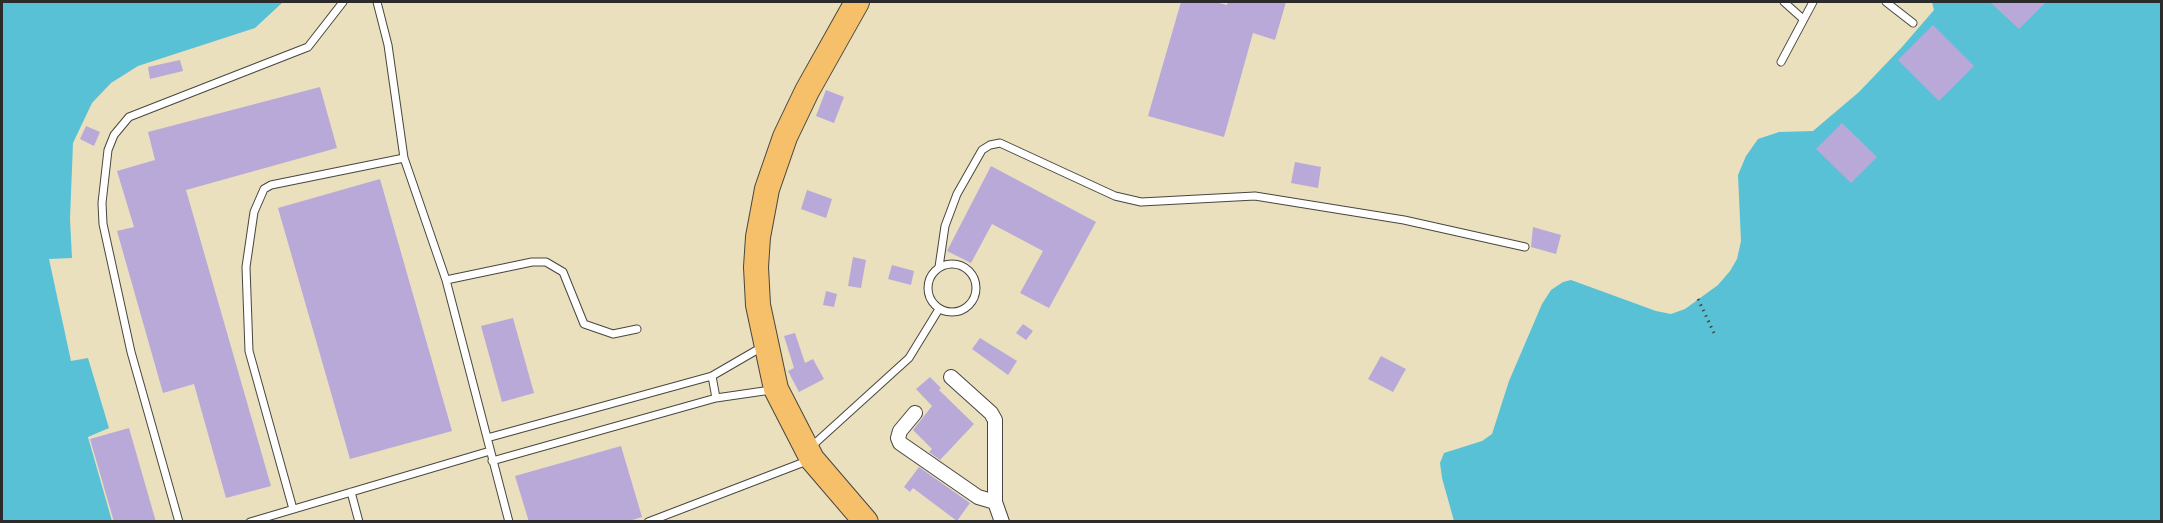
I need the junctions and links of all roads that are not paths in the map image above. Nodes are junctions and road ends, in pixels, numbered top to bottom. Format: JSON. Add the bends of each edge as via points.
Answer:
{"nodes":[{"id":1,"x":343,"y":2,"type":"edge"},
{"id":2,"x":377,"y":2,"type":"edge"},
{"id":3,"x":857,"y":2,"type":"edge"},
{"id":4,"x":1784,"y":2,"type":"edge"},
{"id":5,"x":1813,"y":2,"type":"edge"},
{"id":6,"x":1886,"y":2,"type":"edge"},
{"id":7,"x":1803,"y":19,"type":"junction"},
{"id":8,"x":1913,"y":23,"type":"dead end"},
{"id":9,"x":1781,"y":62,"type":"dead end"},
{"id":10,"x":404,"y":158,"type":"junction"},
{"id":11,"x":1525,"y":247,"type":"dead end"},
{"id":12,"x":939,"y":267,"type":"junction"},
{"id":13,"x":446,"y":280,"type":"junction"},
{"id":14,"x":939,"y":309,"type":"junction"},
{"id":15,"x":637,"y":329,"type":"dead end"},
{"id":16,"x":765,"y":345,"type":"junction"},
{"id":17,"x":712,"y":376,"type":"junction"},
{"id":18,"x":951,"y":376,"type":"dead end"},
{"id":19,"x":776,"y":389,"type":"junction"},
{"id":20,"x":716,"y":398,"type":"junction"},
{"id":21,"x":915,"y":413,"type":"dead end"},
{"id":22,"x":487,"y":438,"type":"junction"},
{"id":23,"x":490,"y":451,"type":"junction"},
{"id":24,"x":810,"y":454,"type":"junction"},
{"id":25,"x":492,"y":461,"type":"junction"},
{"id":26,"x":351,"y":492,"type":"junction"},
{"id":27,"x":995,"y":502,"type":"junction"},
{"id":28,"x":293,"y":509,"type":"junction"},
{"id":29,"x":179,"y":522,"type":"edge"},
{"id":30,"x":250,"y":522,"type":"edge"},
{"id":31,"x":359,"y":522,"type":"edge"},
{"id":32,"x":508,"y":522,"type":"edge"},
{"id":33,"x":648,"y":522,"type":"edge"},
{"id":34,"x":866,"y":522,"type":"edge"},
{"id":35,"x":1002,"y":522,"type":"edge"}],
"edges":[{"from":1,"to":29,"type":"lane","via":[[308,47],[129,117],[108,150],[103,224],[131,352]]},
{"from":2,"to":10,"type":"lane","via":[[388,45]]},
{"from":3,"to":16,"type":"highway","via":[[807,91],[767,189],[756,267]]},
{"from":4,"to":7,"type":"lane"},
{"from":5,"to":7,"type":"lane"},
{"from":6,"to":8,"type":"lane"},
{"from":7,"to":9,"type":"lane"},
{"from":10,"to":13,"type":"lane"},
{"from":10,"to":28,"type":"lane","via":[[271,185],[264,189],[254,212],[246,267],[249,351]]},
{"from":11,"to":12,"type":"lane","via":[[1425,224],[1263,197],[1141,202],[1114,196],[1000,143],[982,150],[957,194],[945,226]]},
{"from":12,"to":14,"type":"lane","via":[[927,288]]},
{"from":12,"to":14,"type":"lane","via":[[963,266],[976,284],[974,299],[963,309]]},
{"from":13,"to":15,"type":"lane","via":[[546,262],[563,272],[584,324],[613,334]]},
{"from":13,"to":22,"type":"lane"},
{"from":14,"to":24,"type":"lane","via":[[909,358]]},
{"from":16,"to":17,"type":"lane"},
{"from":16,"to":19,"type":"highway"},
{"from":17,"to":20,"type":"lane"},
{"from":17,"to":22,"type":"lane"},
{"from":18,"to":27,"type":"street","via":[[995,420]]},
{"from":19,"to":20,"type":"lane"},
{"from":19,"to":24,"type":"highway"},
{"from":20,"to":25,"type":"lane"},
{"from":21,"to":27,"type":"street","via":[[900,431],[900,443],[978,497]]},
{"from":22,"to":23,"type":"lane"},
{"from":23,"to":25,"type":"lane"},
{"from":23,"to":26,"type":"lane"},
{"from":24,"to":33,"type":"lane","via":[[784,472]]},
{"from":24,"to":34,"type":"highway"},
{"from":25,"to":32,"type":"lane"},
{"from":26,"to":28,"type":"lane"},
{"from":26,"to":31,"type":"lane"},
{"from":27,"to":35,"type":"street"},
{"from":28,"to":30,"type":"lane"}]}
